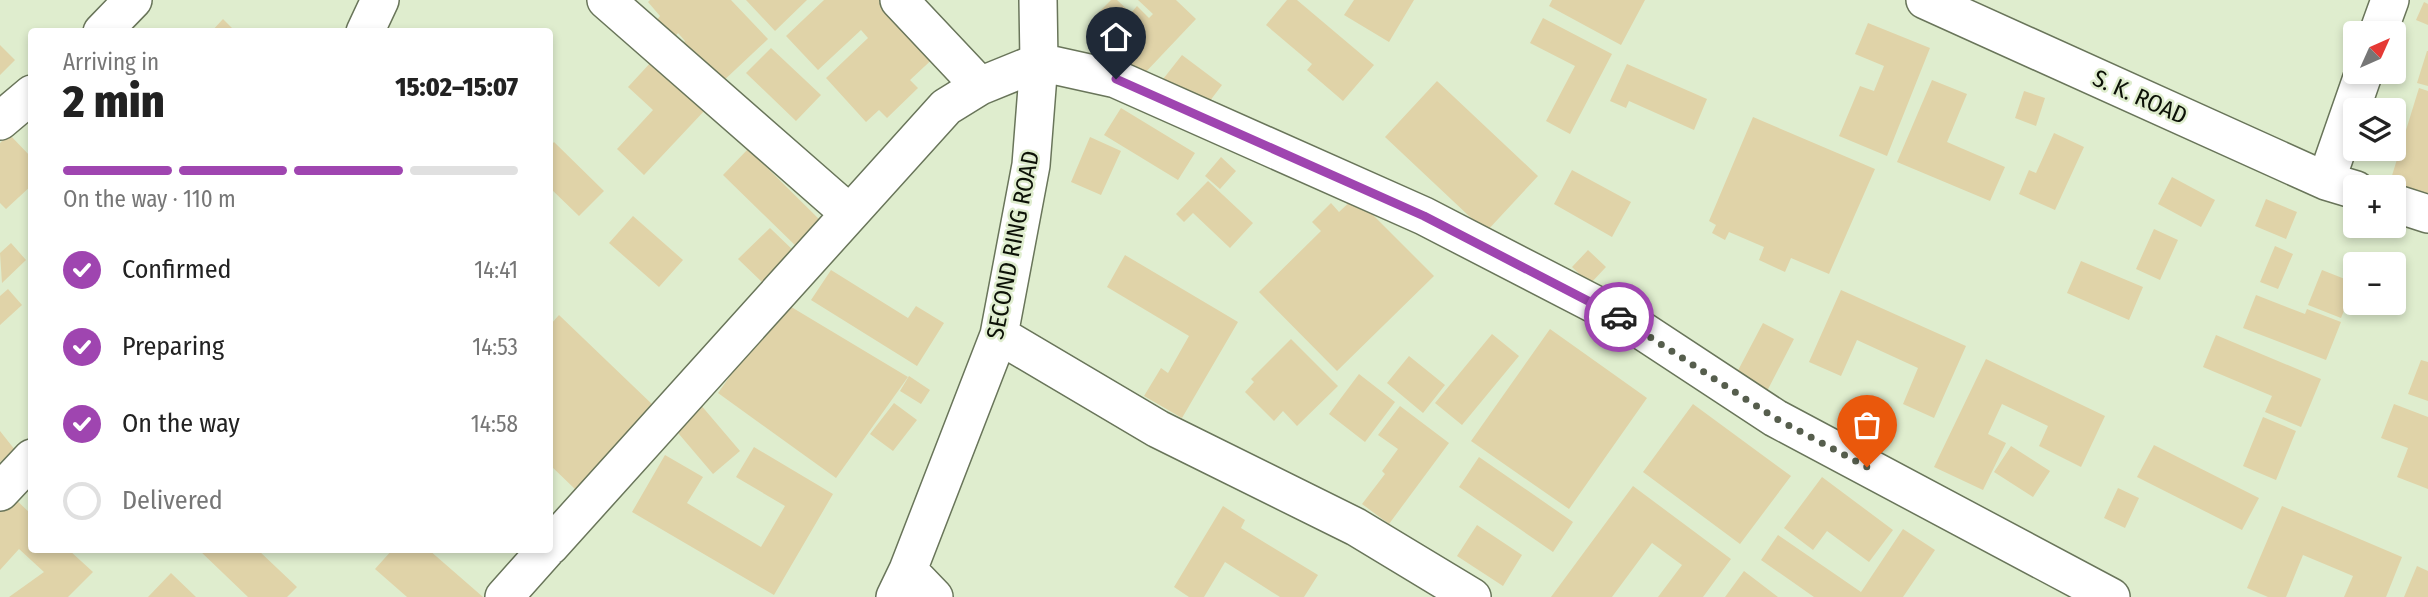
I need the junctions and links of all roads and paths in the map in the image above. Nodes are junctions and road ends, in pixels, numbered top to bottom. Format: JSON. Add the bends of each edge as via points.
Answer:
{"nodes":[{"id":1,"x":133,"y":0,"type":"edge"},
{"id":2,"x":380,"y":0,"type":"edge"},
{"id":3,"x":606,"y":0,"type":"edge"},
{"id":4,"x":899,"y":0,"type":"edge"},
{"id":5,"x":1038,"y":0,"type":"edge"},
{"id":6,"x":1925,"y":0,"type":"edge"},
{"id":7,"x":2390,"y":0,"type":"edge"},
{"id":8,"x":2382,"y":21,"type":"edge"},
{"id":9,"x":106,"y":28,"type":"edge"},
{"id":10,"x":367,"y":28,"type":"edge"},
{"id":11,"x":1039,"y":61,"type":"junction"},
{"id":12,"x":2362,"y":84,"type":"edge"},
{"id":13,"x":980,"y":86,"type":"junction"},
{"id":14,"x":28,"y":97,"type":"edge"},
{"id":15,"x":0,"y":121,"type":"edge"},
{"id":16,"x":2341,"y":186,"type":"edge"},
{"id":17,"x":2406,"y":207,"type":"edge"},
{"id":18,"x":849,"y":213,"type":"junction"},
{"id":19,"x":2428,"y":214,"type":"edge"},
{"id":20,"x":999,"y":335,"type":"junction"},
{"id":21,"x":28,"y":462,"type":"edge"},
{"id":22,"x":0,"y":492,"type":"edge"},
{"id":23,"x":553,"y":542,"type":"edge"},
{"id":24,"x":544,"y":553,"type":"edge"},
{"id":25,"x":902,"y":583,"type":"edge"},
{"id":26,"x":504,"y":597,"type":"edge"},
{"id":27,"x":934,"y":597,"type":"edge"},
{"id":28,"x":1472,"y":597,"type":"edge"},
{"id":29,"x":2111,"y":597,"type":"edge"}],
"edges":[{"from":1,"to":9,"type":"street"},
{"from":2,"to":10,"type":"street"},
{"from":3,"to":18,"type":"street"},
{"from":4,"to":13,"type":"street"},
{"from":5,"to":11,"type":"street","name":"SECOND RING ROAD"},
{"from":6,"to":16,"type":"street","name":"S. K. ROAD"},
{"from":7,"to":8,"type":"street"},
{"from":11,"to":13,"type":"street"},
{"from":11,"to":20,"type":"street","name":"SECOND RING ROAD","via":[[1031,164]]},
{"from":11,"to":29,"type":"street","via":[[1116,79],[1424,216],[1629,322],[1775,418]]},
{"from":12,"to":16,"type":"street"},
{"from":13,"to":18,"type":"street","via":[[946,107]]},
{"from":14,"to":15,"type":"street"},
{"from":17,"to":19,"type":"street"},
{"from":18,"to":23,"type":"street"},
{"from":20,"to":25,"type":"street","name":"SECOND RING ROAD"},
{"from":20,"to":28,"type":"street","via":[[1158,429],[1356,527]]},
{"from":21,"to":22,"type":"street"},
{"from":24,"to":26,"type":"street"},
{"from":25,"to":27,"type":"street"}]}
